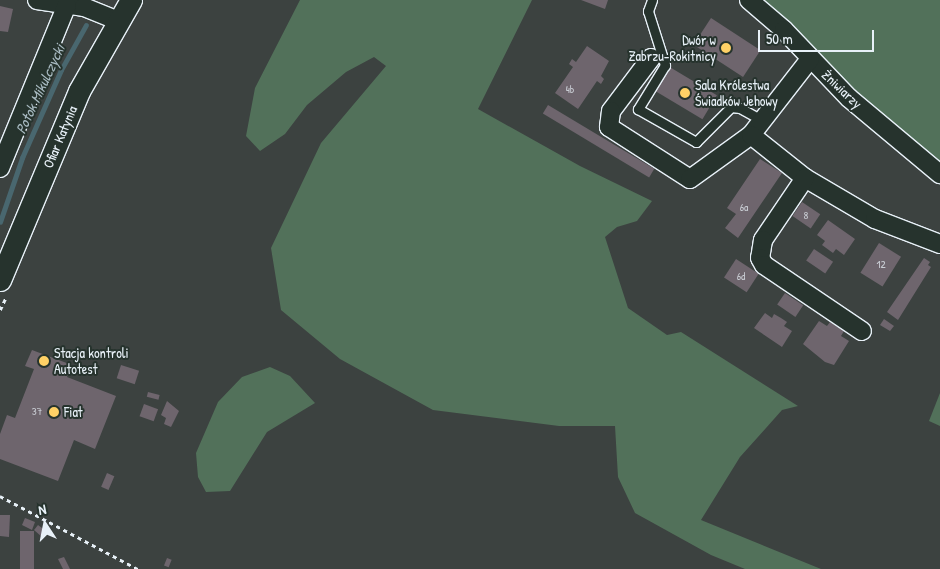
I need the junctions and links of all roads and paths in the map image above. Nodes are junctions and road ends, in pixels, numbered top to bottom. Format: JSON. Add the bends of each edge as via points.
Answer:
{"nodes":[{"id":1,"x":37,"y":0,"type":"edge"},
{"id":2,"x":132,"y":0,"type":"edge"},
{"id":3,"x":652,"y":0,"type":"edge"},
{"id":4,"x":748,"y":0,"type":"edge"},
{"id":5,"x":79,"y":4,"type":"edge"},
{"id":6,"x":119,"y":21,"type":"junction"},
{"id":7,"x":651,"y":58,"type":"dead end"},
{"id":8,"x":810,"y":58,"type":"junction"},
{"id":9,"x":762,"y":120,"type":"junction"},
{"id":10,"x":751,"y":135,"type":"junction"},
{"id":11,"x":0,"y":168,"type":"edge"},
{"id":12,"x":940,"y":174,"type":"edge"},
{"id":13,"x":805,"y":178,"type":"junction"},
{"id":14,"x":940,"y":244,"type":"edge"},
{"id":15,"x":0,"y":280,"type":"edge"},
{"id":16,"x":862,"y":331,"type":"dead end"},
{"id":17,"x":0,"y":496,"type":"edge"},
{"id":18,"x":138,"y":569,"type":"edge"}],
"edges":[{"from":1,"to":5,"type":"street"},
{"from":2,"to":6,"type":"street","name":"Ofiar Katynia"},
{"from":3,"to":9,"type":"lane","via":[[648,11],[665,65],[638,109],[696,142],[731,107],[740,108]]},
{"from":4,"to":8,"type":"street","name":"Żniwiarzy","via":[[784,30]]},
{"from":5,"to":6,"type":"street"},
{"from":5,"to":11,"type":"street"},
{"from":6,"to":15,"type":"street","name":"Ofiar Katynia","via":[[79,91]]},
{"from":7,"to":10,"type":"street","via":[[611,111],[609,128],[614,134],[690,180]]},
{"from":8,"to":9,"type":"street"},
{"from":8,"to":12,"type":"street","name":"Żniwiarzy","via":[[849,98]]},
{"from":9,"to":10,"type":"street"},
{"from":10,"to":13,"type":"street"},
{"from":13,"to":14,"type":"street","via":[[875,219]]},
{"from":13,"to":16,"type":"street","via":[[763,240],[760,258],[764,265]]},
{"from":17,"to":18,"type":"path"}]}
